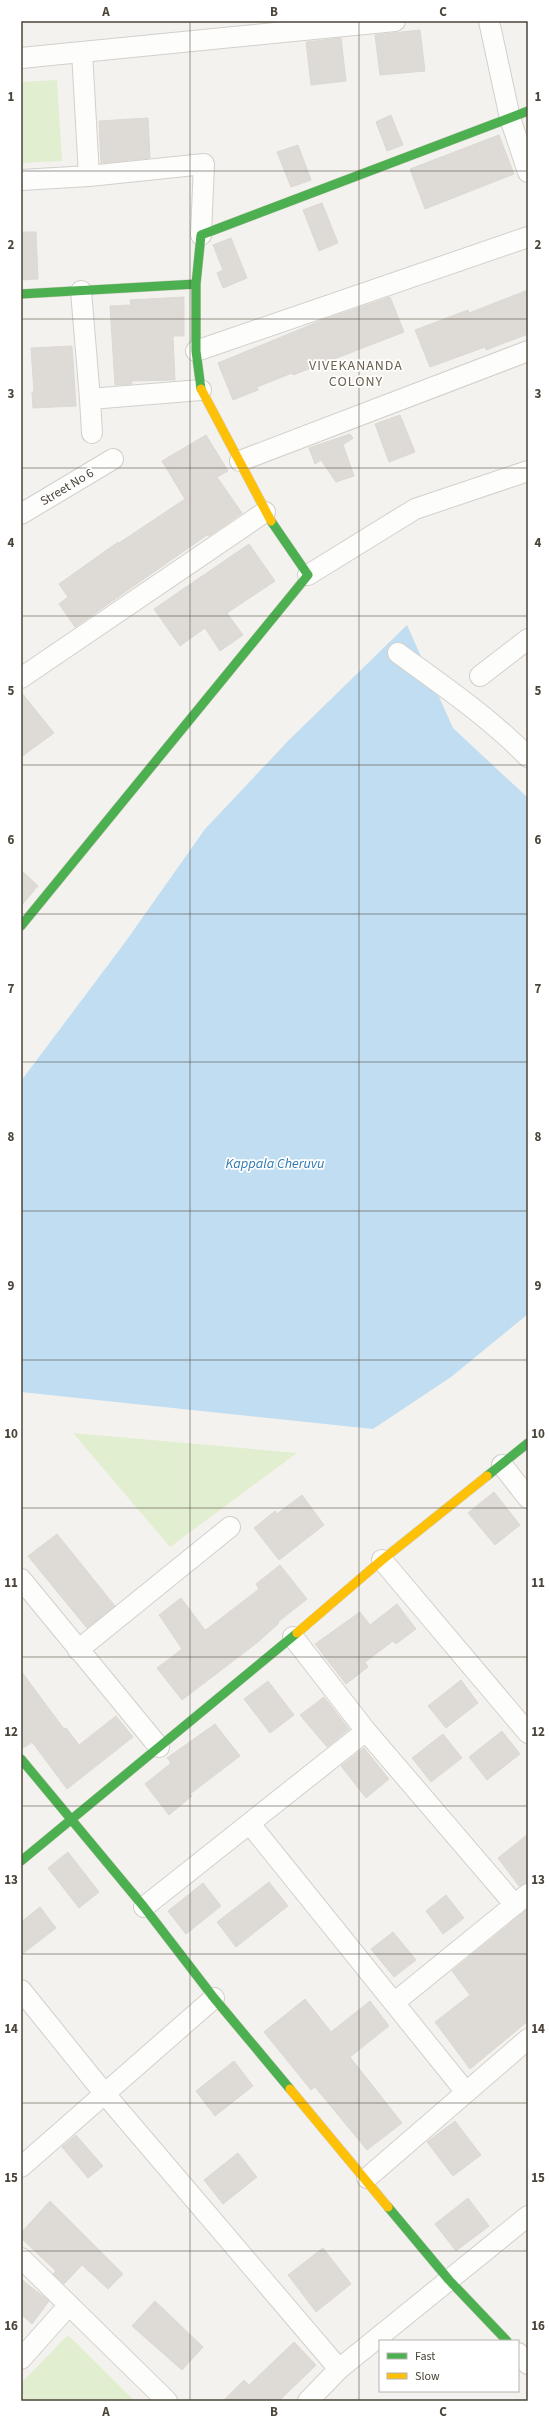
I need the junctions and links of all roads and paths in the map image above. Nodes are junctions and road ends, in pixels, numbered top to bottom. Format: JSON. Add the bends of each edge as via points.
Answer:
{"nodes":[{"id":1,"x":395,"y":21,"type":"edge"},
{"id":2,"x":489,"y":21,"type":"edge"},
{"id":3,"x":82,"y":52,"type":"junction"},
{"id":4,"x":21,"y":58,"type":"edge"},
{"id":5,"x":519,"y":114,"type":"edge"},
{"id":6,"x":528,"y":172,"type":"edge"},
{"id":7,"x":89,"y":176,"type":"junction"},
{"id":8,"x":21,"y":180,"type":"edge"},
{"id":9,"x":201,"y":235,"type":"junction"},
{"id":10,"x":528,"y":237,"type":"edge"},
{"id":11,"x":196,"y":284,"type":"junction"},
{"id":12,"x":81,"y":291,"type":"junction"},
{"id":13,"x":21,"y":294,"type":"edge"},
{"id":14,"x":196,"y":351,"type":"junction"},
{"id":15,"x":528,"y":352,"type":"edge"},
{"id":16,"x":201,"y":390,"type":"junction"},
{"id":17,"x":90,"y":399,"type":"junction"},
{"id":18,"x":92,"y":433,"type":"dead end"},
{"id":19,"x":113,"y":459,"type":"dead end"},
{"id":20,"x":240,"y":461,"type":"junction"},
{"id":21,"x":528,"y":471,"type":"edge"},
{"id":22,"x":264,"y":512,"type":"junction"},
{"id":23,"x":21,"y":514,"type":"edge"},
{"id":24,"x":308,"y":575,"type":"junction"},
{"id":25,"x":528,"y":639,"type":"edge"},
{"id":26,"x":398,"y":653,"type":"dead end"},
{"id":27,"x":480,"y":676,"type":"dead end"},
{"id":28,"x":21,"y":678,"type":"edge"},
{"id":29,"x":528,"y":758,"type":"edge"},
{"id":30,"x":21,"y":926,"type":"edge"},
{"id":31,"x":528,"y":1443,"type":"edge"},
{"id":32,"x":502,"y":1465,"type":"junction"},
{"id":33,"x":528,"y":1498,"type":"edge"},
{"id":34,"x":230,"y":1527,"type":"dead end"},
{"id":35,"x":382,"y":1560,"type":"junction"},
{"id":36,"x":21,"y":1579,"type":"edge"},
{"id":37,"x":293,"y":1637,"type":"junction"},
{"id":38,"x":78,"y":1650,"type":"junction"},
{"id":39,"x":366,"y":1731,"type":"junction"},
{"id":40,"x":528,"y":1733,"type":"edge"},
{"id":41,"x":159,"y":1747,"type":"junction"},
{"id":42,"x":21,"y":1759,"type":"edge"},
{"id":43,"x":71,"y":1819,"type":"junction"},
{"id":44,"x":250,"y":1824,"type":"junction"},
{"id":45,"x":21,"y":1861,"type":"edge"},
{"id":46,"x":521,"y":1900,"type":"edge"},
{"id":47,"x":144,"y":1907,"type":"junction"},
{"id":48,"x":22,"y":1992,"type":"edge"},
{"id":49,"x":214,"y":1998,"type":"junction"},
{"id":50,"x":395,"y":2002,"type":"junction"},
{"id":51,"x":528,"y":2038,"type":"edge"},
{"id":52,"x":465,"y":2091,"type":"junction"},
{"id":53,"x":104,"y":2093,"type":"junction"},
{"id":54,"x":21,"y":2167,"type":"edge"},
{"id":55,"x":367,"y":2178,"type":"junction"},
{"id":56,"x":528,"y":2216,"type":"edge"},
{"id":57,"x":21,"y":2258,"type":"edge"},
{"id":58,"x":449,"y":2280,"type":"junction"},
{"id":59,"x":70,"y":2305,"type":"junction"},
{"id":60,"x":506,"y":2340,"type":"edge"},
{"id":61,"x":519,"y":2354,"type":"edge"},
{"id":62,"x":21,"y":2359,"type":"edge"},
{"id":63,"x":528,"y":2364,"type":"edge"},
{"id":64,"x":339,"y":2370,"type":"junction"},
{"id":65,"x":167,"y":2401,"type":"edge"},
{"id":66,"x":308,"y":2401,"type":"edge"}],
"edges":[{"from":1,"to":3,"type":"street"},
{"from":2,"to":5,"type":"street"},
{"from":3,"to":4,"type":"street"},
{"from":3,"to":7,"type":"street"},
{"from":5,"to":6,"type":"street"},
{"from":5,"to":9,"type":"street"},
{"from":7,"to":8,"type":"street"},
{"from":7,"to":9,"type":"street","via":[[204,164]]},
{"from":9,"to":11,"type":"street"},
{"from":10,"to":14,"type":"street"},
{"from":11,"to":12,"type":"street"},
{"from":11,"to":14,"type":"street"},
{"from":12,"to":13,"type":"street"},
{"from":12,"to":17,"type":"street"},
{"from":14,"to":16,"type":"street"},
{"from":15,"to":20,"type":"street"},
{"from":16,"to":17,"type":"street"},
{"from":16,"to":20,"type":"street"},
{"from":17,"to":18,"type":"street"},
{"from":19,"to":23,"type":"street","name":"Street No 6"},
{"from":20,"to":22,"type":"street"},
{"from":21,"to":24,"type":"street","via":[[415,509]]},
{"from":22,"to":24,"type":"street"},
{"from":22,"to":28,"type":"street"},
{"from":24,"to":30,"type":"street"},
{"from":25,"to":27,"type":"street"},
{"from":26,"to":29,"type":"street","via":[[506,735]]},
{"from":31,"to":32,"type":"street"},
{"from":32,"to":33,"type":"street"},
{"from":32,"to":35,"type":"street"},
{"from":34,"to":38,"type":"street"},
{"from":35,"to":37,"type":"street"},
{"from":35,"to":40,"type":"street"},
{"from":36,"to":38,"type":"street"},
{"from":37,"to":39,"type":"street"},
{"from":37,"to":41,"type":"street"},
{"from":38,"to":41,"type":"street"},
{"from":39,"to":44,"type":"street"},
{"from":39,"to":46,"type":"street"},
{"from":41,"to":43,"type":"street"},
{"from":42,"to":43,"type":"street"},
{"from":43,"to":45,"type":"street"},
{"from":43,"to":47,"type":"street"},
{"from":44,"to":47,"type":"street"},
{"from":44,"to":50,"type":"street"},
{"from":46,"to":50,"type":"street"},
{"from":47,"to":49,"type":"street"},
{"from":48,"to":53,"type":"street"},
{"from":49,"to":53,"type":"street"},
{"from":49,"to":55,"type":"street"},
{"from":50,"to":52,"type":"street"},
{"from":51,"to":52,"type":"street"},
{"from":52,"to":55,"type":"street"},
{"from":53,"to":54,"type":"street"},
{"from":53,"to":64,"type":"street"},
{"from":55,"to":58,"type":"street"},
{"from":56,"to":58,"type":"street"},
{"from":57,"to":59,"type":"street"},
{"from":58,"to":60,"type":"street"},
{"from":58,"to":64,"type":"street"},
{"from":59,"to":62,"type":"street"},
{"from":59,"to":65,"type":"street"},
{"from":61,"to":63,"type":"street"},
{"from":64,"to":66,"type":"street"}]}
